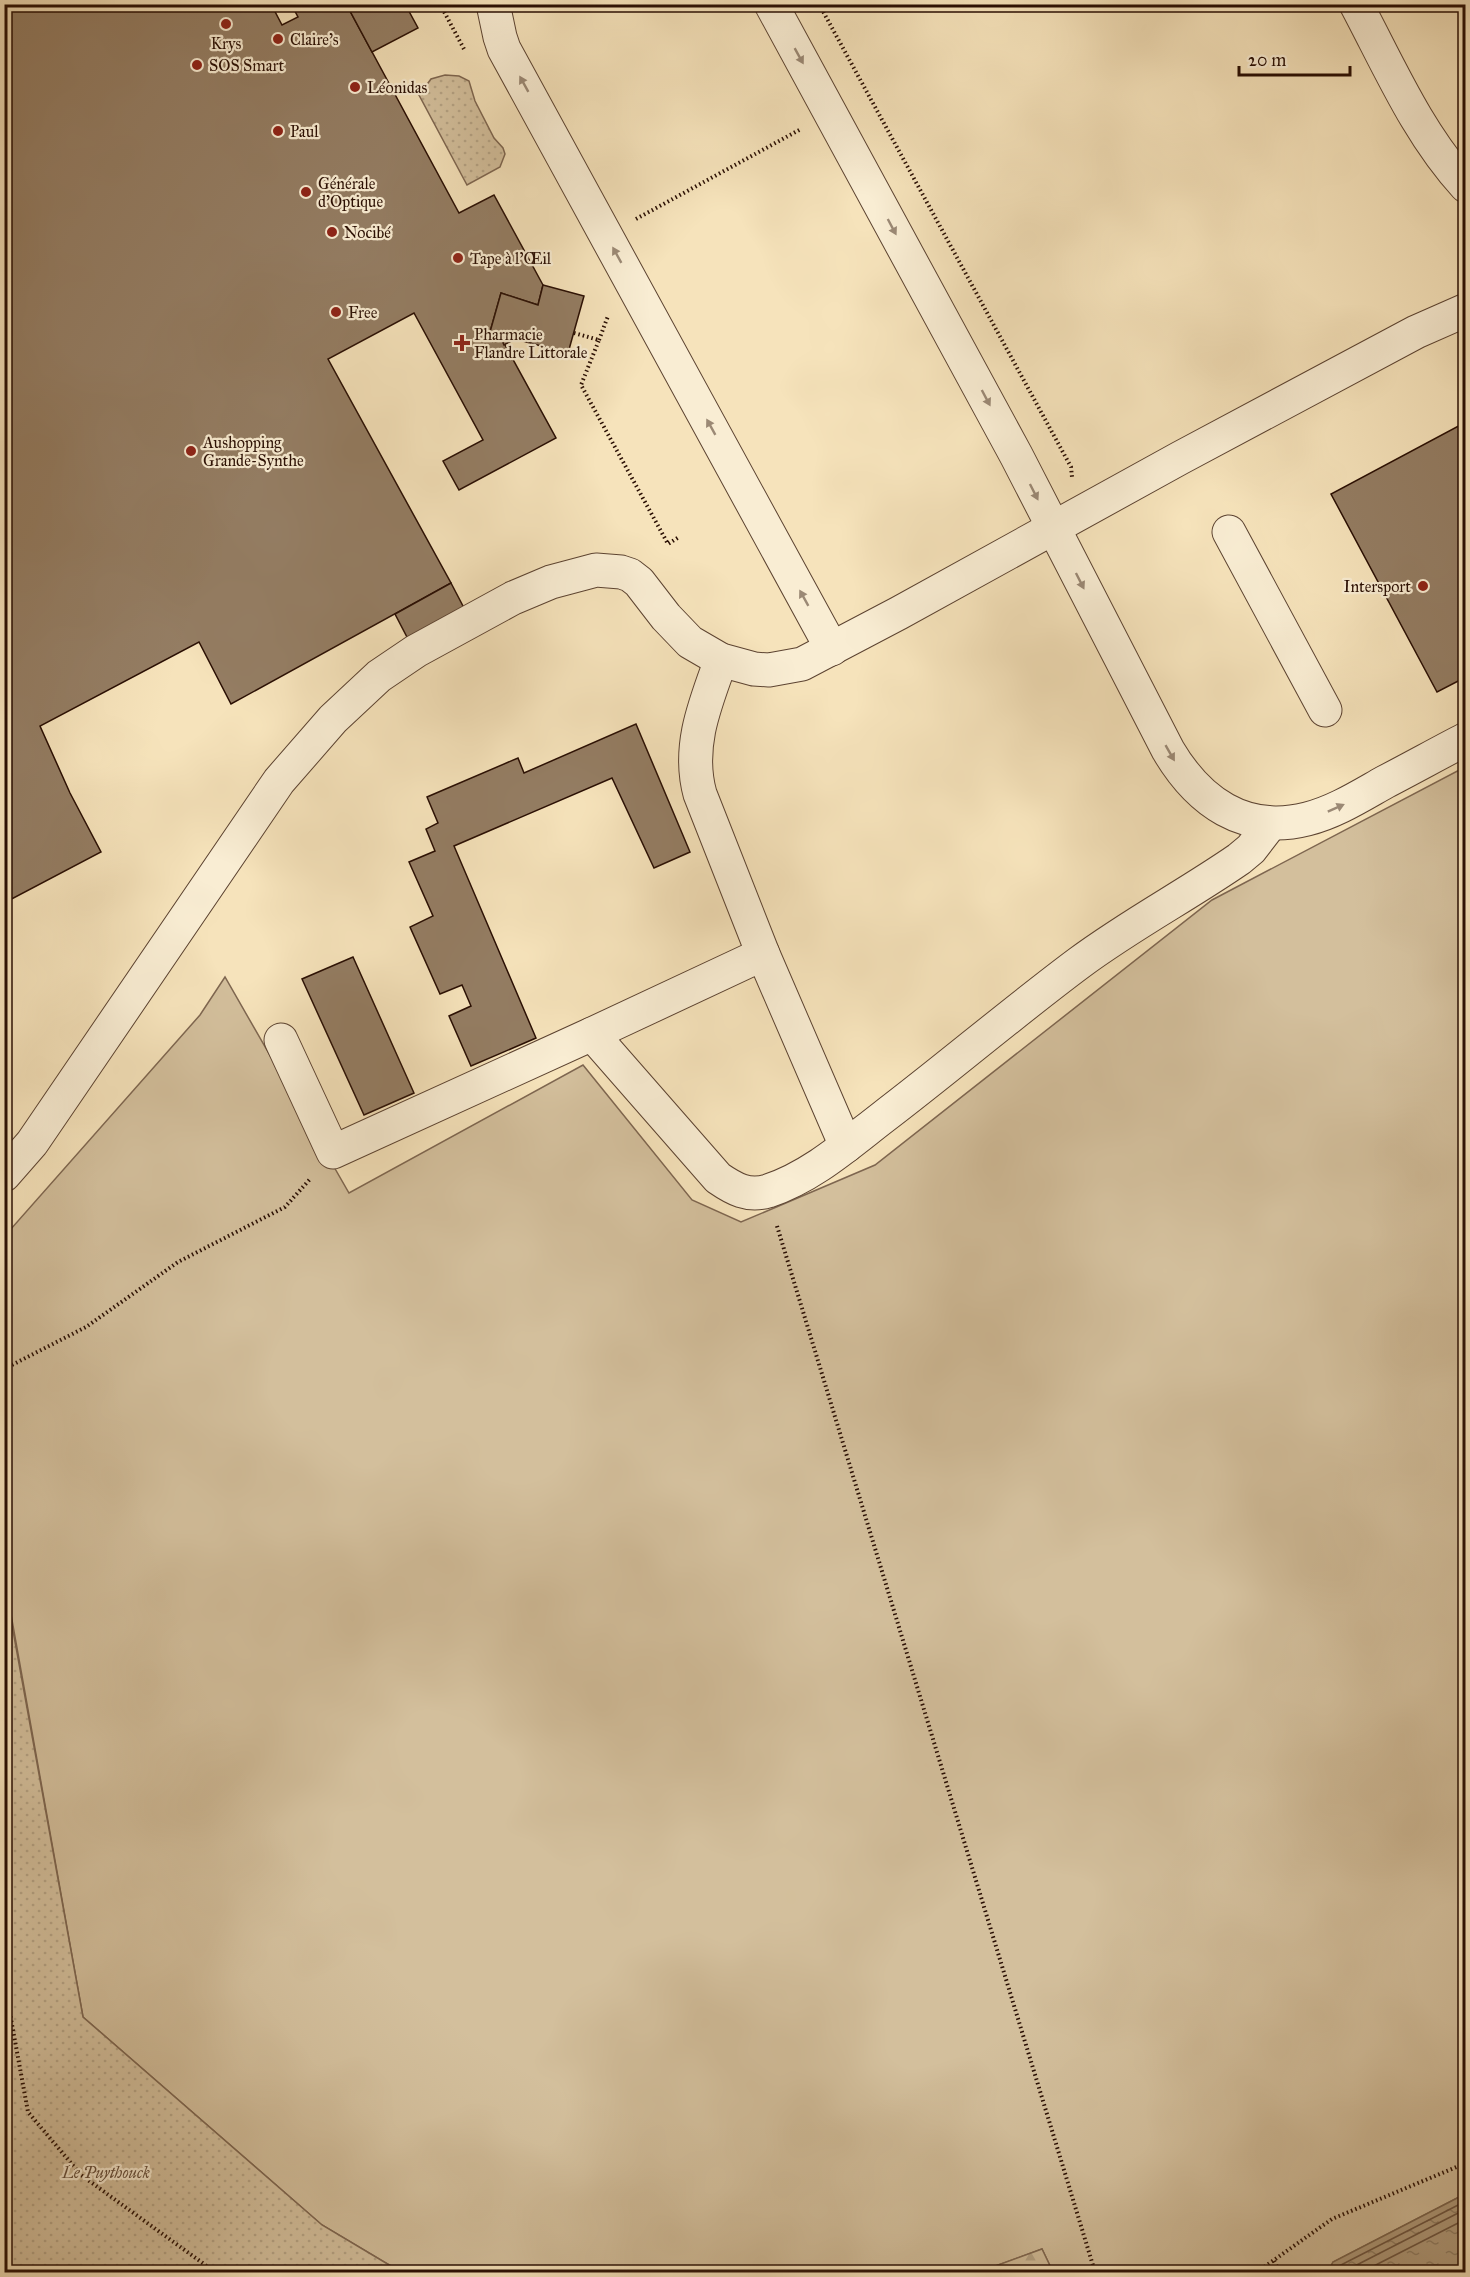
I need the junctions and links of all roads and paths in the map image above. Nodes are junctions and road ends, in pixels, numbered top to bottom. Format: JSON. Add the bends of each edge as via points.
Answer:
{"nodes":[{"id":1,"x":414,"y":4,"type":"edge"},
{"id":2,"x":493,"y":4,"type":"edge"},
{"id":3,"x":771,"y":4,"type":"edge"},
{"id":4,"x":819,"y":4,"type":"edge"},
{"id":5,"x":1356,"y":4,"type":"edge"},
{"id":6,"x":407,"y":8,"type":"dead end"},
{"id":7,"x":867,"y":92,"type":"junction"},
{"id":8,"x":830,"y":112,"type":"junction"},
{"id":9,"x":1466,"y":186,"type":"edge"},
{"id":10,"x":606,"y":235,"type":"junction"},
{"id":11,"x":604,"y":308,"type":"dead end"},
{"id":12,"x":1466,"y":310,"type":"edge"},
{"id":13,"x":574,"y":333,"type":"dead end"},
{"id":14,"x":599,"y":340,"type":"junction"},
{"id":15,"x":1067,"y":521,"type":"junction"},
{"id":16,"x":1229,"y":532,"type":"dead end"},
{"id":17,"x":679,"y":537,"type":"dead end"},
{"id":18,"x":832,"y":649,"type":"junction"},
{"id":19,"x":722,"y":660,"type":"junction"},
{"id":20,"x":1325,"y":710,"type":"dead end"},
{"id":21,"x":1466,"y":739,"type":"edge"},
{"id":22,"x":1271,"y":823,"type":"junction"},
{"id":23,"x":764,"y":954,"type":"junction"},
{"id":24,"x":592,"y":1034,"type":"junction"},
{"id":25,"x":281,"y":1040,"type":"dead end"},
{"id":26,"x":846,"y":1146,"type":"junction"},
{"id":27,"x":333,"y":1152,"type":"junction"},
{"id":28,"x":4,"y":1175,"type":"edge"},
{"id":29,"x":766,"y":1191,"type":"junction"},
{"id":30,"x":4,"y":1369,"type":"edge"},
{"id":31,"x":4,"y":1981,"type":"edge"},
{"id":32,"x":1466,"y":2163,"type":"edge"},
{"id":33,"x":1274,"y":2261,"type":"junction"},
{"id":34,"x":215,"y":2272,"type":"edge"},
{"id":35,"x":1095,"y":2272,"type":"edge"},
{"id":36,"x":1257,"y":2272,"type":"edge"},
{"id":37,"x":1280,"y":2272,"type":"edge"}],
"edges":[{"from":1,"to":6,"type":"path"},
{"from":10,"to":2,"type":"street","one_way":true,"via":[[504,49]]},
{"from":3,"to":8,"type":"street","one_way":true},
{"from":4,"to":7,"type":"path"},
{"from":5,"to":9,"type":"street","via":[[1428,137]]},
{"from":7,"to":8,"type":"path"},
{"from":7,"to":15,"type":"path","via":[[1071,467],[1074,496]]},
{"from":8,"to":10,"type":"path"},
{"from":8,"to":15,"type":"street","one_way":true,"via":[[1016,455]]},
{"from":18,"to":10,"type":"street","one_way":true},
{"from":11,"to":14,"type":"path","via":[[609,317]]},
{"from":12,"to":15,"type":"street","via":[[1416,332]]},
{"from":13,"to":14,"type":"path"},
{"from":14,"to":17,"type":"path","via":[[581,385],[668,544]]},
{"from":15,"to":18,"type":"street"},
{"from":15,"to":22,"type":"street","one_way":true,"via":[[1168,750],[1186,778],[1220,808]]},
{"from":16,"to":20,"type":"street"},
{"from":18,"to":19,"type":"street","via":[[802,664],[769,670]]},
{"from":19,"to":23,"type":"street","via":[[698,728],[696,778]]},
{"from":19,"to":28,"type":"street","via":[[690,642],[630,575],[597,570],[569,576],[513,598],[398,662],[333,719],[279,782],[32,1143]]},
{"from":22,"to":21,"type":"street","one_way":true,"via":[[1305,820],[1338,808]]},
{"from":22,"to":26,"type":"street","via":[[1239,859],[1079,963]]},
{"from":23,"to":24,"type":"street"},
{"from":23,"to":26,"type":"street"},
{"from":24,"to":27,"type":"street"},
{"from":24,"to":29,"type":"street","via":[[718,1178],[742,1192]]},
{"from":25,"to":27,"type":"street"},
{"from":26,"to":29,"type":"street","via":[[805,1174]]},
{"from":27,"to":30,"type":"path","via":[[285,1207],[178,1262],[86,1327]]},
{"from":29,"to":35,"type":"path"},
{"from":31,"to":34,"type":"path","via":[[28,2112],[81,2175]]},
{"from":32,"to":33,"type":"path","via":[[1349,2211],[1319,2227]]},
{"from":33,"to":36,"type":"path"},
{"from":33,"to":37,"type":"path"}]}
